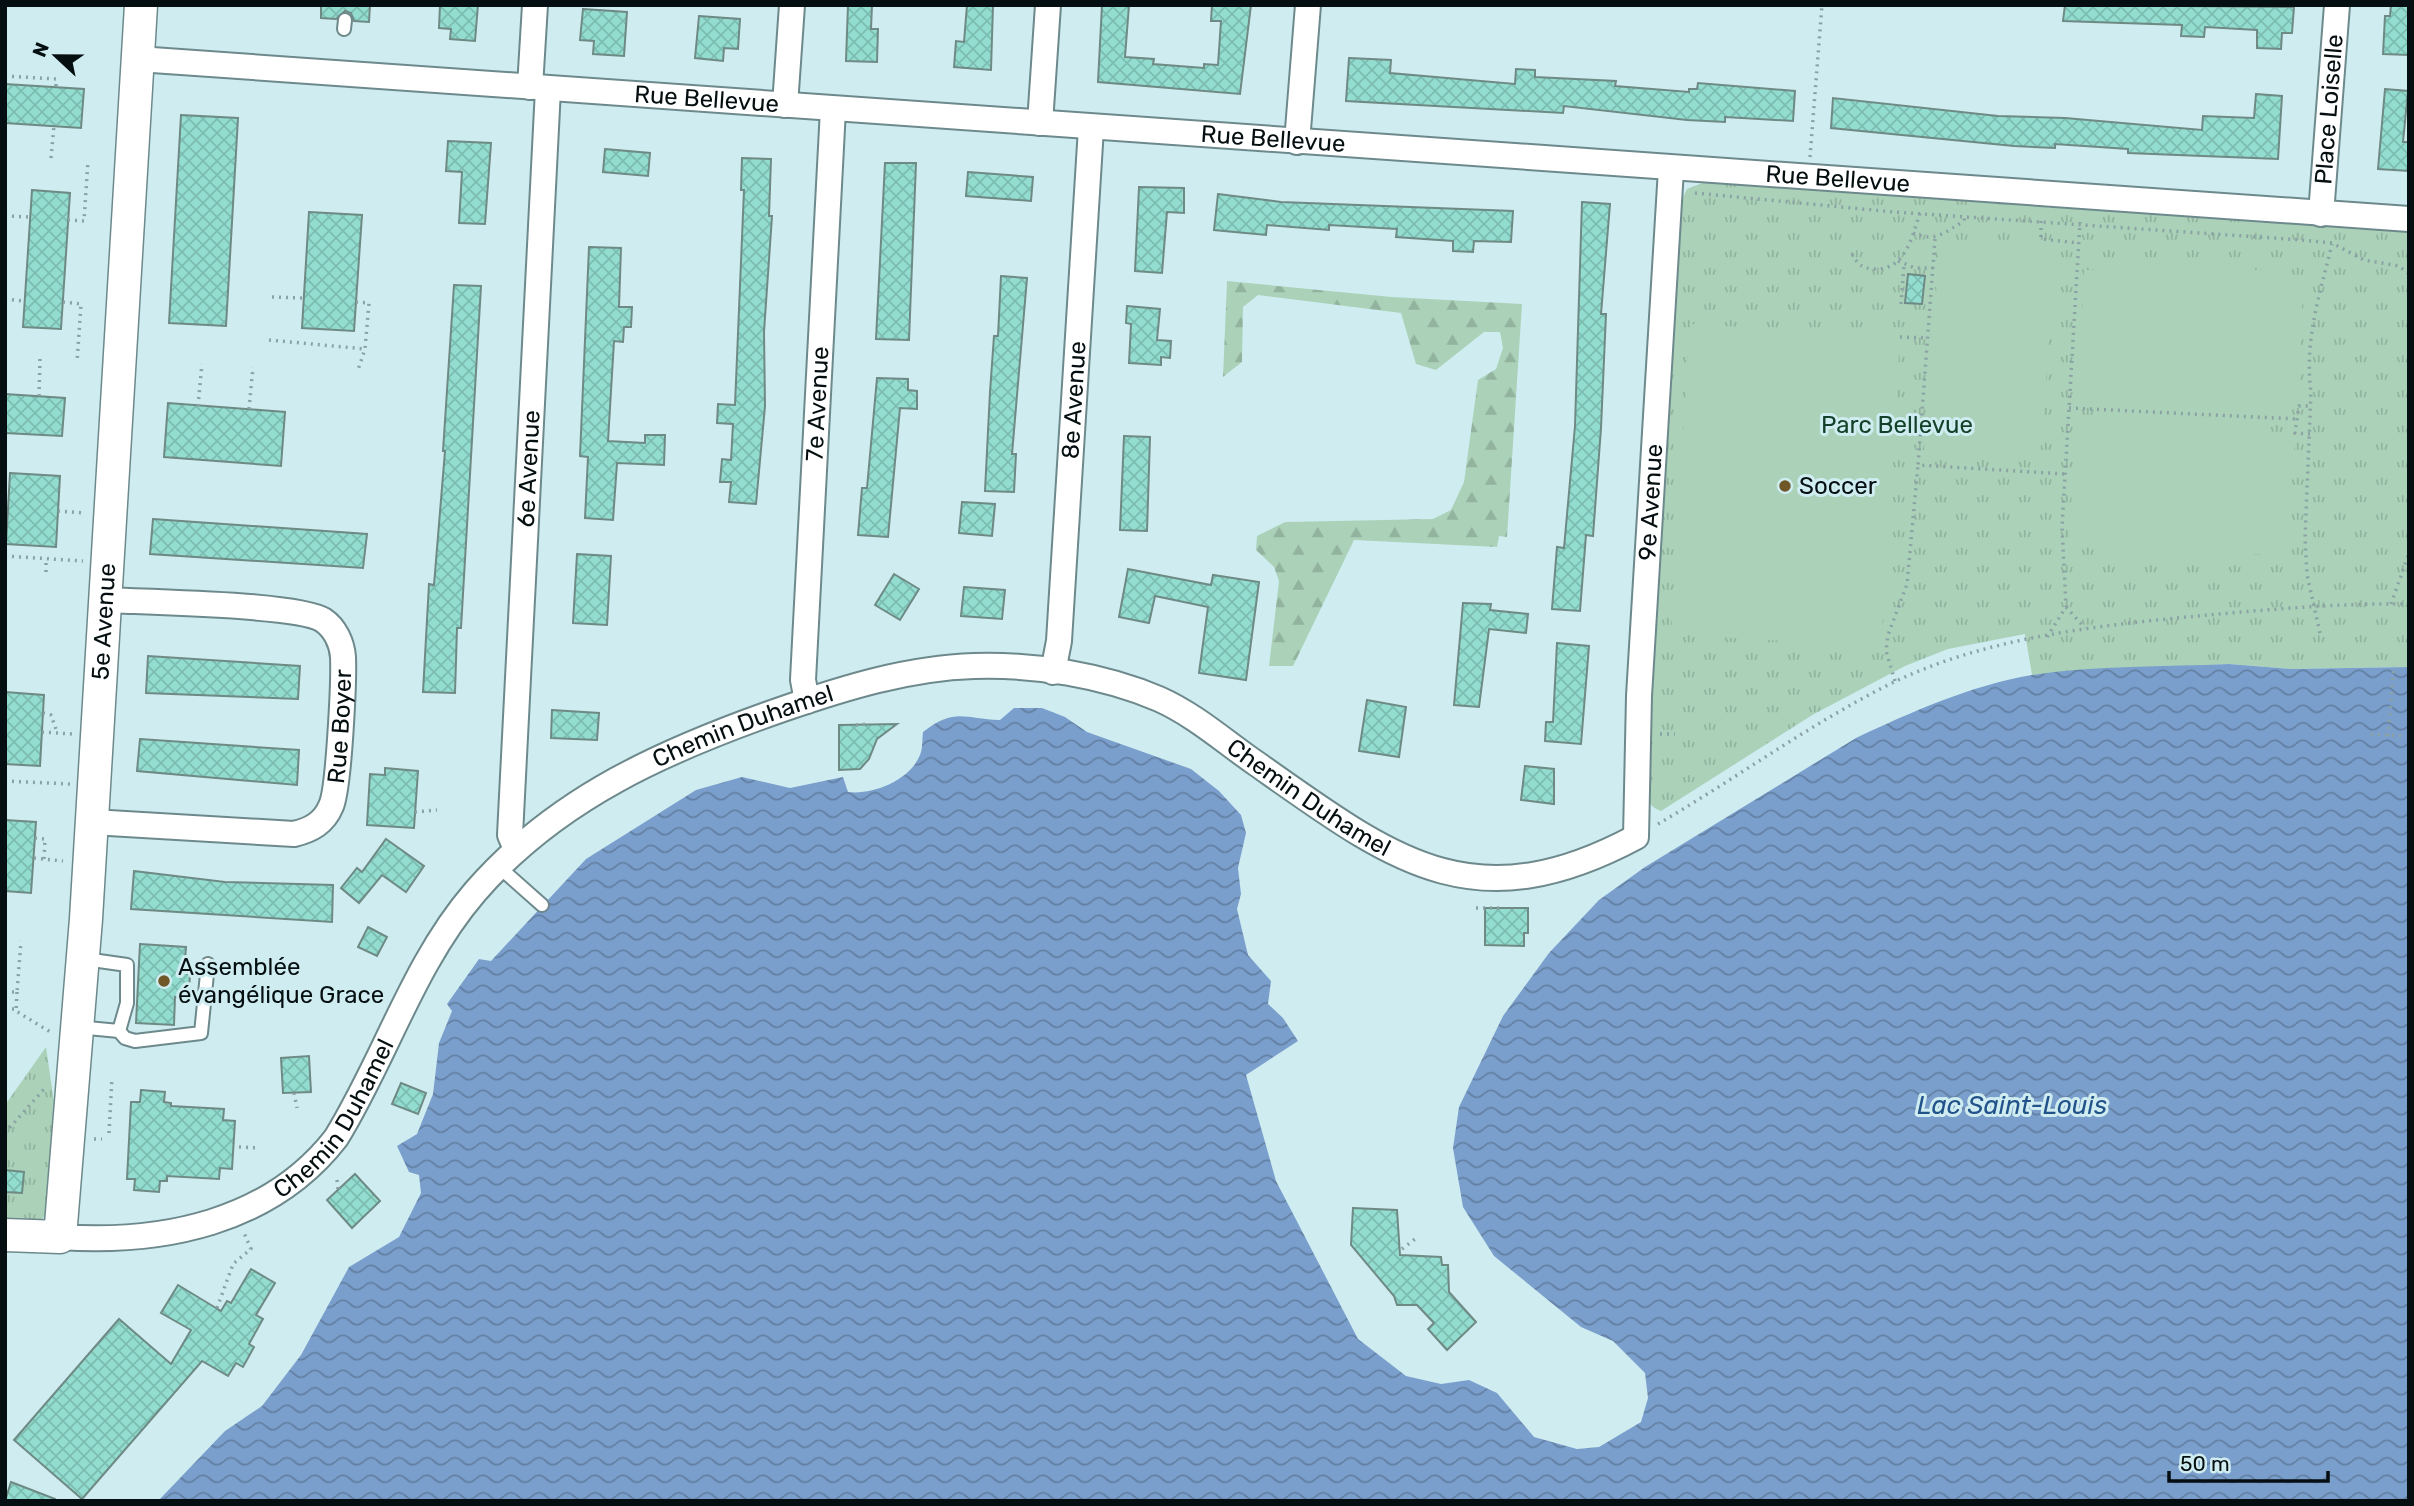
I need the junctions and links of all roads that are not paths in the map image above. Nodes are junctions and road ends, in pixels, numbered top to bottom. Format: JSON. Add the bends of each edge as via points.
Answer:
{"nodes":[{"id":1,"x":141,"y":5,"type":"edge"},
{"id":2,"x":535,"y":5,"type":"edge"},
{"id":3,"x":792,"y":5,"type":"edge"},
{"id":4,"x":1048,"y":5,"type":"edge"},
{"id":5,"x":1308,"y":5,"type":"edge"},
{"id":6,"x":2337,"y":5,"type":"edge"},
{"id":7,"x":138,"y":59,"type":"junction"},
{"id":8,"x":539,"y":88,"type":"junction"},
{"id":9,"x":785,"y":105,"type":"junction"},
{"id":10,"x":833,"y":109,"type":"junction"},
{"id":11,"x":1040,"y":122,"type":"junction"},
{"id":12,"x":1091,"y":128,"type":"junction"},
{"id":13,"x":1297,"y":142,"type":"junction"},
{"id":14,"x":1671,"y":169,"type":"junction"},
{"id":15,"x":2321,"y":214,"type":"junction"},
{"id":16,"x":2409,"y":219,"type":"edge"},
{"id":17,"x":105,"y":600,"type":"junction"},
{"id":18,"x":1054,"y":672,"type":"junction"},
{"id":19,"x":807,"y":701,"type":"junction"},
{"id":20,"x":92,"y":822,"type":"junction"},
{"id":21,"x":1645,"y":832,"type":"joint"},
{"id":22,"x":516,"y":849,"type":"junction"},
{"id":23,"x":498,"y":866,"type":"junction"},
{"id":24,"x":542,"y":905,"type":"dead end"},
{"id":25,"x":83,"y":959,"type":"junction"},
{"id":26,"x":208,"y":964,"type":"dead end"},
{"id":27,"x":119,"y":1031,"type":"junction"},
{"id":28,"x":76,"y":1033,"type":"junction"},
{"id":29,"x":5,"y":1234,"type":"edge"},
{"id":30,"x":60,"y":1237,"type":"junction"}],
"edges":[{"from":1,"to":7,"type":"street","name":"5e Avenue"},
{"from":2,"to":8,"type":"street","name":"6e Avenue"},
{"from":3,"to":9,"type":"street"},
{"from":4,"to":11,"type":"street"},
{"from":5,"to":13,"type":"street"},
{"from":6,"to":15,"type":"street","name":"Place Loiselle"},
{"from":7,"to":8,"type":"street","name":"Rue Bellevue"},
{"from":7,"to":17,"type":"street","name":"5e Avenue"},
{"from":8,"to":9,"type":"street","name":"Rue Bellevue"},
{"from":8,"to":22,"type":"street","name":"6e Avenue","via":[[510,835]]},
{"from":9,"to":10,"type":"street","name":"Rue Bellevue"},
{"from":10,"to":11,"type":"street","name":"Rue Bellevue"},
{"from":10,"to":19,"type":"street","name":"7e Avenue","via":[[803,680]]},
{"from":11,"to":12,"type":"street","name":"Rue Bellevue"},
{"from":12,"to":13,"type":"street","name":"Rue Bellevue"},
{"from":12,"to":18,"type":"street","name":"8e Avenue"},
{"from":13,"to":14,"type":"street","name":"Rue Bellevue"},
{"from":14,"to":15,"type":"street","name":"Rue Bellevue"},
{"from":14,"to":21,"type":"street","name":"9e Avenue","via":[[1639,696]]},
{"from":15,"to":16,"type":"street","name":"Rue Bellevue"},
{"from":17,"to":20,"type":"street","name":"5e Avenue"},
{"from":17,"to":20,"type":"street","name":"Rue Boyer","via":[[301,613],[324,620],[333,629],[343,656],[334,798],[318,825],[294,834],[277,834]]},
{"from":18,"to":19,"type":"street","name":"Chemin Duhamel","via":[[992,666],[942,668],[883,678]]},
{"from":18,"to":21,"type":"street","name":"Chemin Duhamel","via":[[1121,686],[1176,708],[1370,838],[1450,874],[1490,880],[1534,876],[1584,862]]},
{"from":19,"to":22,"type":"street","name":"Chemin Duhamel","via":[[643,764],[581,801]]},
{"from":20,"to":25,"type":"street","name":"5e Avenue"},
{"from":22,"to":23,"type":"street","name":"Chemin Duhamel"},
{"from":23,"to":24,"type":"lane"},
{"from":23,"to":30,"type":"street","name":"Chemin Duhamel","via":[[430,954],[336,1138],[306,1171],[235,1214],[194,1229],[152,1237]]},
{"from":25,"to":27,"type":"lane","via":[[127,965],[127,1003]]},
{"from":25,"to":28,"type":"street","name":"5e Avenue"},
{"from":26,"to":27,"type":"lane","via":[[201,1033],[135,1041]]},
{"from":27,"to":28,"type":"lane"},
{"from":28,"to":30,"type":"street","name":"5e Avenue"},
{"from":29,"to":30,"type":"street","name":"Chemin Duhamel"}]}
